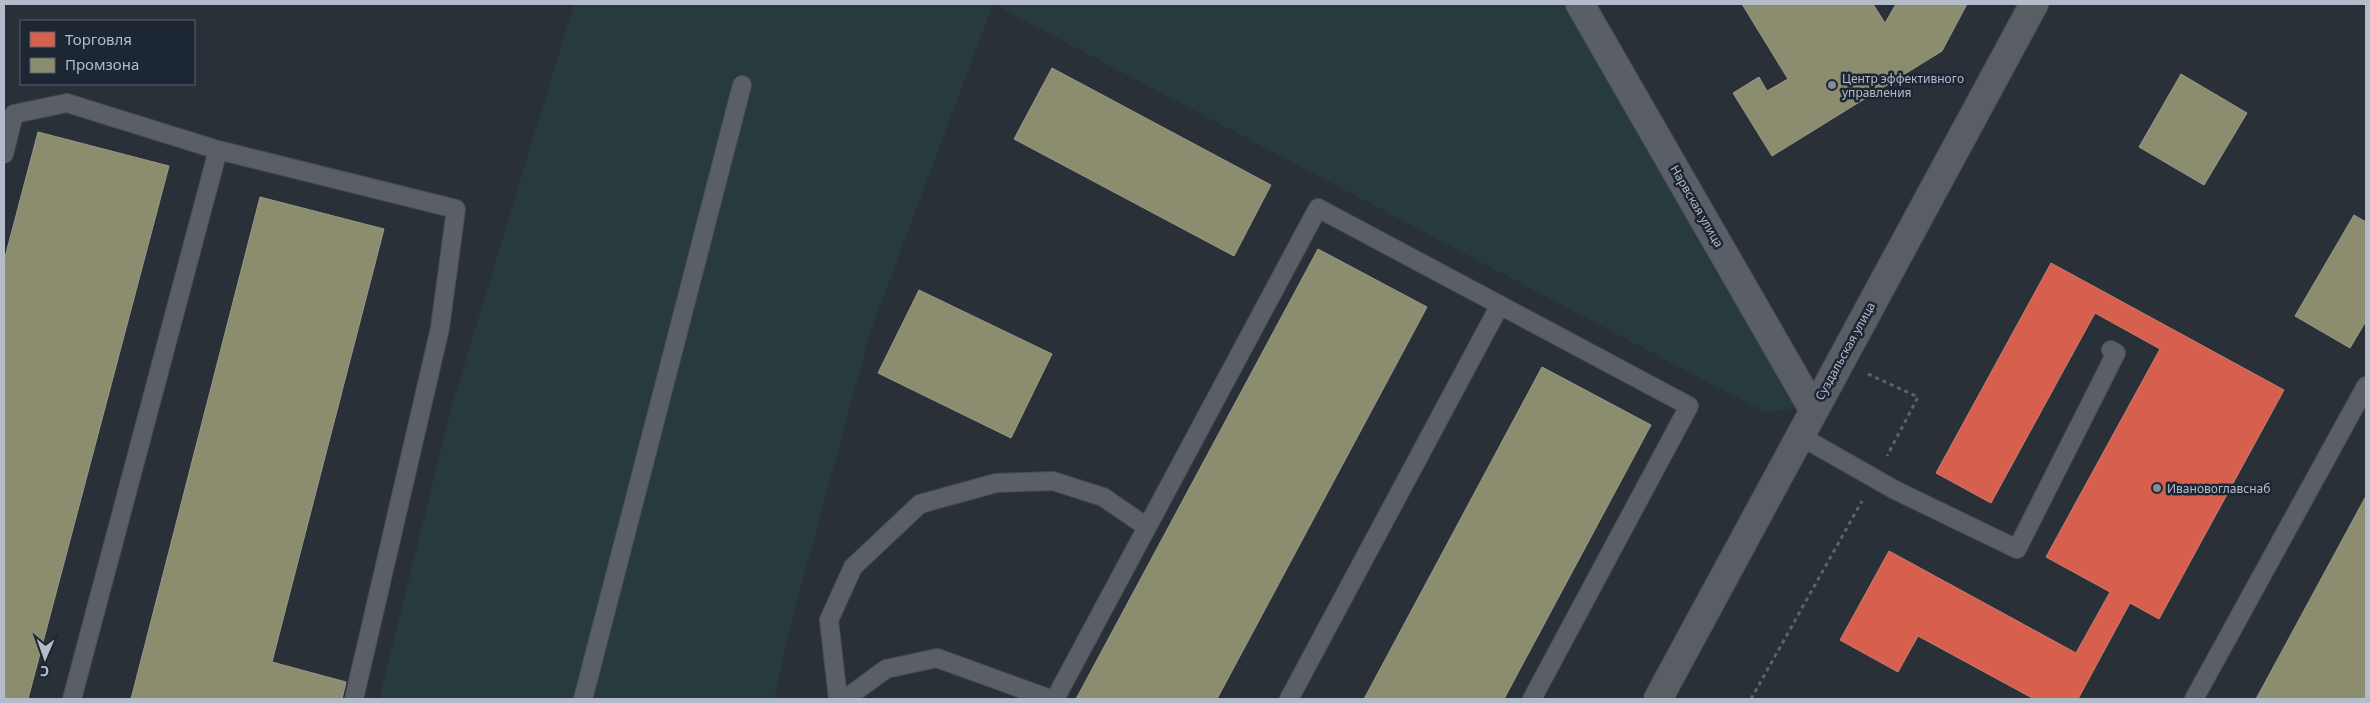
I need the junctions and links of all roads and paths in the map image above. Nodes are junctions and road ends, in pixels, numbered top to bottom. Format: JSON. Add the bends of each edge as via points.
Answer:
{"nodes":[{"id":1,"x":1580,"y":4,"type":"edge"},
{"id":2,"x":2034,"y":4,"type":"edge"},
{"id":3,"x":742,"y":85,"type":"dead end"},
{"id":4,"x":218,"y":150,"type":"junction"},
{"id":5,"x":4,"y":154,"type":"edge"},
{"id":6,"x":1500,"y":305,"type":"junction"},
{"id":7,"x":2111,"y":350,"type":"dead end"},
{"id":8,"x":1840,"y":360,"type":"junction"},
{"id":9,"x":2366,"y":386,"type":"edge"},
{"id":10,"x":1813,"y":409,"type":"junction"},
{"id":11,"x":1800,"y":436,"type":"junction"},
{"id":12,"x":1874,"y":479,"type":"junction"},
{"id":13,"x":1147,"y":527,"type":"junction"},
{"id":14,"x":72,"y":699,"type":"edge"},
{"id":15,"x":354,"y":699,"type":"edge"},
{"id":16,"x":583,"y":699,"type":"edge"},
{"id":17,"x":838,"y":699,"type":"edge"},
{"id":18,"x":845,"y":699,"type":"edge"},
{"id":19,"x":1050,"y":699,"type":"edge"},
{"id":20,"x":1055,"y":699,"type":"edge"},
{"id":21,"x":1289,"y":699,"type":"edge"},
{"id":22,"x":1532,"y":699,"type":"edge"},
{"id":23,"x":1658,"y":699,"type":"edge"},
{"id":24,"x":1751,"y":699,"type":"edge"},
{"id":25,"x":2194,"y":699,"type":"edge"}],
"edges":[{"from":1,"to":10,"type":"street","name":"Нарвская улица"},
{"from":2,"to":8,"type":"main road","name":"Суздальская улица"},
{"from":3,"to":16,"type":"lane"},
{"from":4,"to":5,"type":"lane","via":[[67,103],[14,114]]},
{"from":4,"to":14,"type":"lane"},
{"from":4,"to":15,"type":"lane","via":[[456,209],[440,328]]},
{"from":6,"to":13,"type":"lane","via":[[1318,208]]},
{"from":6,"to":21,"type":"lane"},
{"from":6,"to":22,"type":"lane","via":[[1689,406]]},
{"from":7,"to":12,"type":"lane","via":[[2116,353],[2017,549]]},
{"from":8,"to":10,"type":"main road","name":"Суздальская улица"},
{"from":8,"to":12,"type":"path","via":[[1918,397]]},
{"from":9,"to":25,"type":"lane"},
{"from":10,"to":11,"type":"main road","name":"Суздальская улица"},
{"from":11,"to":12,"type":"lane"},
{"from":11,"to":23,"type":"main road","name":"Суздальская улица"},
{"from":12,"to":24,"type":"path"},
{"from":13,"to":17,"type":"lane","via":[[1103,497],[1053,481],[996,483],[920,504],[853,567],[829,620]]},
{"from":13,"to":20,"type":"lane"},
{"from":18,"to":19,"type":"lane","via":[[886,670],[937,658]]}]}
